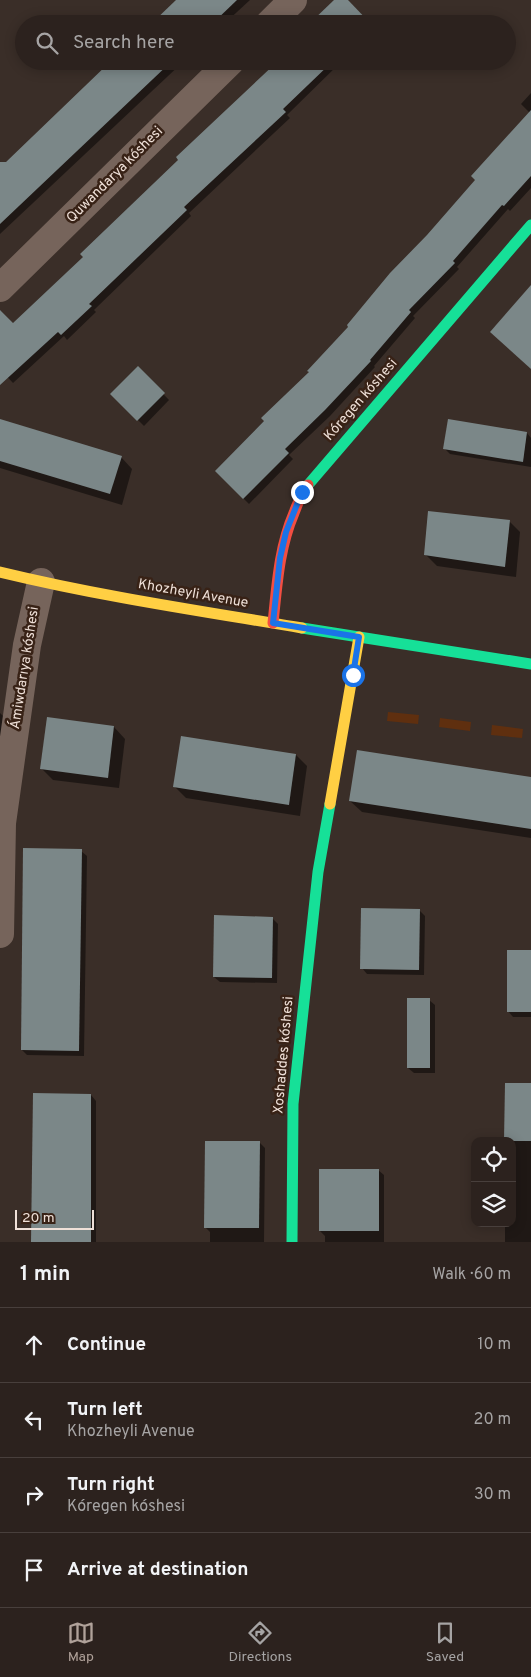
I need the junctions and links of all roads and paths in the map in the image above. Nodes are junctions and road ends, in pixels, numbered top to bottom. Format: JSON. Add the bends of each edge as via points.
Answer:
{"nodes":[{"id":1,"x":293,"y":0,"type":"edge"},
{"id":2,"x":278,"y":15,"type":"edge"},
{"id":3,"x":222,"y":70,"type":"edge"},
{"id":4,"x":531,"y":224,"type":"edge"},
{"id":5,"x":0,"y":288,"type":"edge"},
{"id":6,"x":0,"y":572,"type":"edge"},
{"id":7,"x":41,"y":582,"type":"junction"},
{"id":8,"x":273,"y":623,"type":"junction"},
{"id":9,"x":359,"y":637,"type":"junction"},
{"id":10,"x":531,"y":664,"type":"edge"},
{"id":11,"x":0,"y":934,"type":"edge"},
{"id":12,"x":292,"y":1242,"type":"edge"}],
"edges":[{"from":1,"to":2,"type":"street"},
{"from":3,"to":5,"type":"street","name":"Quwandarya kóshesi"},
{"from":4,"to":8,"type":"street","name":"Kóregen kóshesi","via":[[302,492],[286,532],[280,558]]},
{"from":6,"to":7,"type":"street","name":"Khozheyli Avenue"},
{"from":7,"to":8,"type":"street","name":"Khozheyli Avenue"},
{"from":7,"to":11,"type":"street","name":"Ámiwdarıya kóshesi","via":[[27,645],[2,823]]},
{"from":8,"to":9,"type":"street","name":"Khozheyli Avenue"},
{"from":9,"to":10,"type":"street","name":"Khozheyli Avenue"},
{"from":9,"to":12,"type":"street","name":"Xoshaddes kóshesi","via":[[318,872],[293,1104]]}]}
